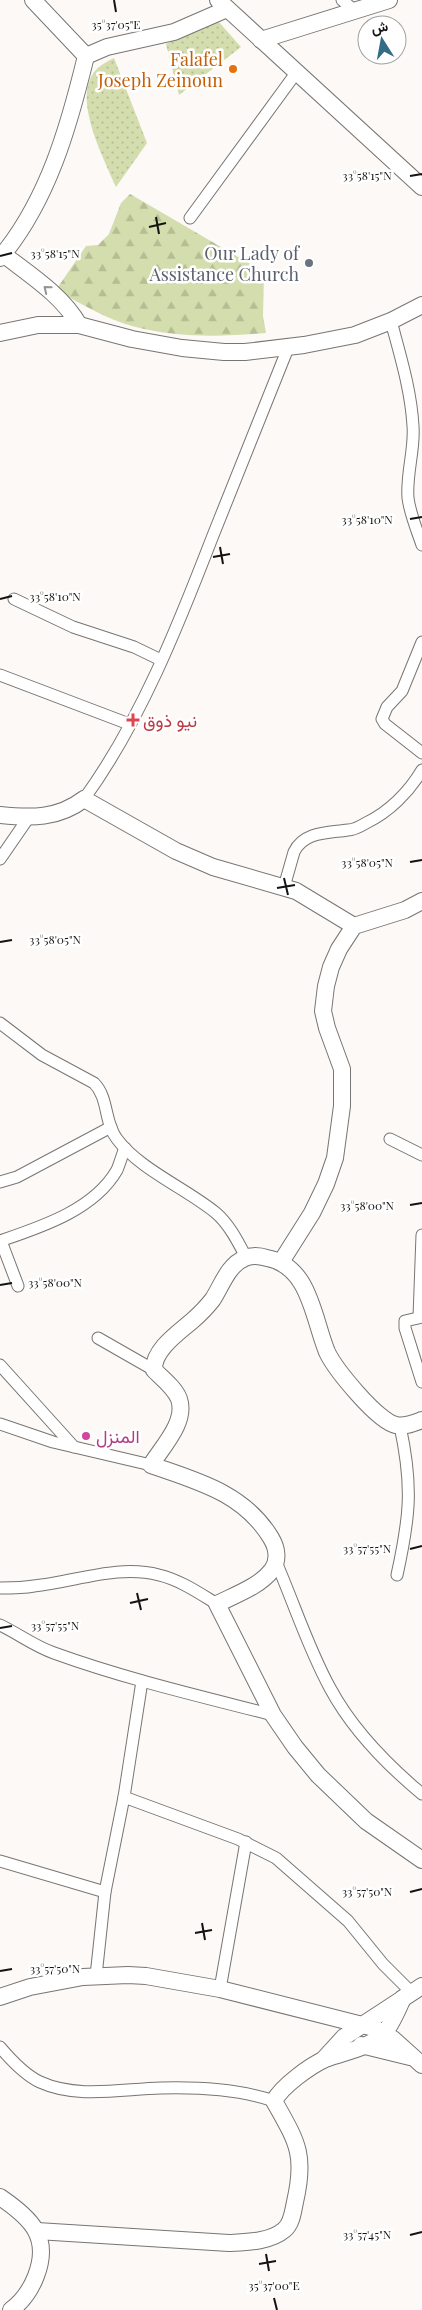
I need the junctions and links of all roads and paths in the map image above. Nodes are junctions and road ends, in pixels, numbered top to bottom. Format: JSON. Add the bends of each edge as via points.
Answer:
{"nodes":[{"id":1,"x":33,"y":0,"type":"edge"},
{"id":2,"x":388,"y":0,"type":"edge"},
{"id":3,"x":222,"y":4,"type":"edge"},
{"id":4,"x":348,"y":5,"type":"edge"},
{"id":5,"x":261,"y":40,"type":"junction"},
{"id":6,"x":86,"y":56,"type":"junction"},
{"id":7,"x":296,"y":73,"type":"junction"},
{"id":8,"x":422,"y":187,"type":"edge"},
{"id":9,"x":190,"y":218,"type":"dead end"},
{"id":10,"x":2,"y":256,"type":"edge"},
{"id":11,"x":422,"y":305,"type":"edge"},
{"id":12,"x":391,"y":321,"type":"junction"},
{"id":13,"x":79,"y":325,"type":"junction"},
{"id":14,"x":0,"y":333,"type":"edge"},
{"id":15,"x":288,"y":348,"type":"junction"},
{"id":16,"x":418,"y":427,"type":"edge"},
{"id":17,"x":422,"y":545,"type":"edge"},
{"id":18,"x":14,"y":599,"type":"dead end"},
{"id":19,"x":422,"y":642,"type":"edge"},
{"id":20,"x":161,"y":660,"type":"junction"},
{"id":21,"x":0,"y":675,"type":"edge"},
{"id":22,"x":129,"y":724,"type":"junction"},
{"id":23,"x":422,"y":753,"type":"edge"},
{"id":24,"x":422,"y":770,"type":"edge"},
{"id":25,"x":84,"y":799,"type":"junction"},
{"id":26,"x":0,"y":814,"type":"edge"},
{"id":27,"x":29,"y":818,"type":"junction"},
{"id":28,"x":0,"y":859,"type":"edge"},
{"id":29,"x":284,"y":887,"type":"junction"},
{"id":30,"x":422,"y":901,"type":"edge"},
{"id":31,"x":354,"y":926,"type":"junction"},
{"id":32,"x":0,"y":1023,"type":"edge"},
{"id":33,"x":111,"y":1127,"type":"junction"},
{"id":34,"x":390,"y":1139,"type":"dead end"},
{"id":35,"x":125,"y":1148,"type":"junction"},
{"id":36,"x":422,"y":1155,"type":"edge"},
{"id":37,"x":0,"y":1182,"type":"edge"},
{"id":38,"x":422,"y":1235,"type":"edge"},
{"id":39,"x":1,"y":1241,"type":"edge"},
{"id":40,"x":246,"y":1257,"type":"junction"},
{"id":41,"x":281,"y":1262,"type":"junction"},
{"id":42,"x":18,"y":1286,"type":"dead end"},
{"id":43,"x":421,"y":1317,"type":"edge"},
{"id":44,"x":98,"y":1338,"type":"dead end"},
{"id":45,"x":0,"y":1365,"type":"edge"},
{"id":46,"x":154,"y":1370,"type":"junction"},
{"id":47,"x":422,"y":1382,"type":"edge"},
{"id":48,"x":422,"y":1420,"type":"edge"},
{"id":49,"x":0,"y":1424,"type":"edge"},
{"id":50,"x":400,"y":1426,"type":"junction"},
{"id":51,"x":74,"y":1446,"type":"junction"},
{"id":52,"x":151,"y":1465,"type":"junction"},
{"id":53,"x":276,"y":1562,"type":"junction"},
{"id":54,"x":397,"y":1575,"type":"dead end"},
{"id":55,"x":0,"y":1588,"type":"edge"},
{"id":56,"x":217,"y":1604,"type":"junction"},
{"id":57,"x":0,"y":1625,"type":"edge"},
{"id":58,"x":142,"y":1681,"type":"junction"},
{"id":59,"x":273,"y":1715,"type":"junction"},
{"id":60,"x":422,"y":1794,"type":"edge"},
{"id":61,"x":124,"y":1797,"type":"junction"},
{"id":62,"x":246,"y":1842,"type":"junction"},
{"id":63,"x":422,"y":1860,"type":"edge"},
{"id":64,"x":0,"y":1862,"type":"edge"},
{"id":65,"x":105,"y":1892,"type":"junction"},
{"id":66,"x":96,"y":1976,"type":"junction"},
{"id":67,"x":220,"y":1990,"type":"junction"},
{"id":68,"x":412,"y":1992,"type":"edge"},
{"id":69,"x":0,"y":1997,"type":"edge"},
{"id":70,"x":320,"y":2015,"type":"junction"},
{"id":71,"x":362,"y":2024,"type":"junction"},
{"id":72,"x":384,"y":2033,"type":"junction"},
{"id":73,"x":344,"y":2037,"type":"junction"},
{"id":74,"x":365,"y":2046,"type":"junction"},
{"id":75,"x":0,"y":2047,"type":"edge"},
{"id":76,"x":323,"y":2060,"type":"junction"},
{"id":77,"x":418,"y":2062,"type":"edge"},
{"id":78,"x":274,"y":2100,"type":"junction"},
{"id":79,"x":0,"y":2196,"type":"edge"},
{"id":80,"x":37,"y":2231,"type":"junction"},
{"id":81,"x":11,"y":2310,"type":"edge"}],
"edges":[{"from":1,"to":6,"type":"street"},
{"from":2,"to":4,"type":"street"},
{"from":3,"to":5,"type":"street"},
{"from":3,"to":6,"type":"street","via":[[174,32],[107,47]]},
{"from":4,"to":5,"type":"street"},
{"from":5,"to":7,"type":"street"},
{"from":6,"to":10,"type":"street","via":[[60,146],[39,198]]},
{"from":7,"to":8,"type":"street"},
{"from":7,"to":9,"type":"street"},
{"from":13,"to":10,"type":"street","one_way":true,"via":[[59,299]]},
{"from":11,"to":12,"type":"street"},
{"from":12,"to":15,"type":"street","via":[[354,335]]},
{"from":12,"to":16,"type":"street"},
{"from":13,"to":14,"type":"street","via":[[38,325]]},
{"from":13,"to":15,"type":"street","via":[[116,336],[182,348],[224,352]]},
{"from":15,"to":20,"type":"street"},
{"from":16,"to":17,"type":"street","via":[[408,497]]},
{"from":18,"to":20,"type":"street","via":[[74,627]]},
{"from":19,"to":23,"type":"street","via":[[402,691],[387,707],[382,719]]},
{"from":20,"to":22,"type":"street"},
{"from":21,"to":22,"type":"street"},
{"from":22,"to":25,"type":"street"},
{"from":24,"to":29,"type":"street","via":[[401,798],[368,822],[351,830],[317,833],[305,840],[294,852]]},
{"from":25,"to":27,"type":"street","via":[[59,813]]},
{"from":25,"to":29,"type":"street","via":[[192,858]]},
{"from":26,"to":27,"type":"street"},
{"from":27,"to":28,"type":"street"},
{"from":29,"to":31,"type":"street","via":[[296,890]]},
{"from":30,"to":31,"type":"street","via":[[405,910]]},
{"from":31,"to":41,"type":"street","via":[[331,967],[323,1011],[342,1069],[342,1106],[335,1158],[312,1213]]},
{"from":32,"to":33,"type":"street","via":[[42,1055],[94,1083],[100,1090]]},
{"from":33,"to":35,"type":"street"},
{"from":33,"to":37,"type":"street","via":[[17,1177]]},
{"from":34,"to":36,"type":"street"},
{"from":35,"to":39,"type":"street","via":[[108,1182],[78,1208]]},
{"from":35,"to":40,"type":"street","via":[[217,1214]]},
{"from":38,"to":43,"type":"street"},
{"from":39,"to":42,"type":"street"},
{"from":40,"to":41,"type":"street"},
{"from":40,"to":46,"type":"street","via":[[229,1270],[208,1306],[165,1346],[155,1359]]},
{"from":41,"to":50,"type":"street","via":[[301,1280],[334,1363],[375,1412],[387,1422]]},
{"from":43,"to":47,"type":"street","via":[[405,1321],[404,1328]]},
{"from":44,"to":46,"type":"street"},
{"from":45,"to":51,"type":"street"},
{"from":46,"to":52,"type":"street","via":[[179,1400],[180,1416]]},
{"from":48,"to":50,"type":"street"},
{"from":49,"to":51,"type":"street","via":[[31,1436]]},
{"from":50,"to":54,"type":"street","via":[[410,1494]]},
{"from":51,"to":52,"type":"street"},
{"from":52,"to":53,"type":"street","via":[[214,1487],[246,1508],[263,1524],[274,1542]]},
{"from":53,"to":56,"type":"street","via":[[259,1581]]},
{"from":53,"to":60,"type":"street","via":[[339,1704],[378,1755]]},
{"from":55,"to":56,"type":"street","via":[[142,1572],[180,1582]]},
{"from":56,"to":59,"type":"street"},
{"from":57,"to":58,"type":"street","via":[[29,1643],[54,1653]]},
{"from":58,"to":59,"type":"street"},
{"from":58,"to":61,"type":"street"},
{"from":59,"to":63,"type":"street","via":[[295,1747],[344,1801],[390,1839]]},
{"from":61,"to":62,"type":"street"},
{"from":61,"to":65,"type":"street"},
{"from":62,"to":67,"type":"street"},
{"from":62,"to":68,"type":"street","via":[[276,1858],[326,1900]]},
{"from":64,"to":65,"type":"street"},
{"from":65,"to":66,"type":"street"},
{"from":66,"to":67,"type":"street","via":[[146,1976]]},
{"from":66,"to":69,"type":"street","via":[[30,1987]]},
{"from":67,"to":70,"type":"street"},
{"from":68,"to":71,"type":"street"},
{"from":68,"to":72,"type":"street"},
{"from":70,"to":71,"type":"street"},
{"from":70,"to":73,"type":"street"},
{"from":71,"to":72,"type":"street"},
{"from":71,"to":73,"type":"street"},
{"from":72,"to":74,"type":"street"},
{"from":72,"to":77,"type":"street"},
{"from":73,"to":74,"type":"street"},
{"from":73,"to":76,"type":"street"},
{"from":74,"to":76,"type":"street"},
{"from":74,"to":77,"type":"street"},
{"from":75,"to":78,"type":"street","via":[[39,2082],[72,2091],[190,2088]]},
{"from":76,"to":78,"type":"street","via":[[288,2085]]},
{"from":78,"to":80,"type":"street","via":[[292,2135],[301,2163],[294,2209],[283,2231],[257,2240],[229,2242]]},
{"from":79,"to":80,"type":"street","via":[[21,2212]]},
{"from":80,"to":81,"type":"street","via":[[43,2247],[40,2267],[32,2286]]}]}
